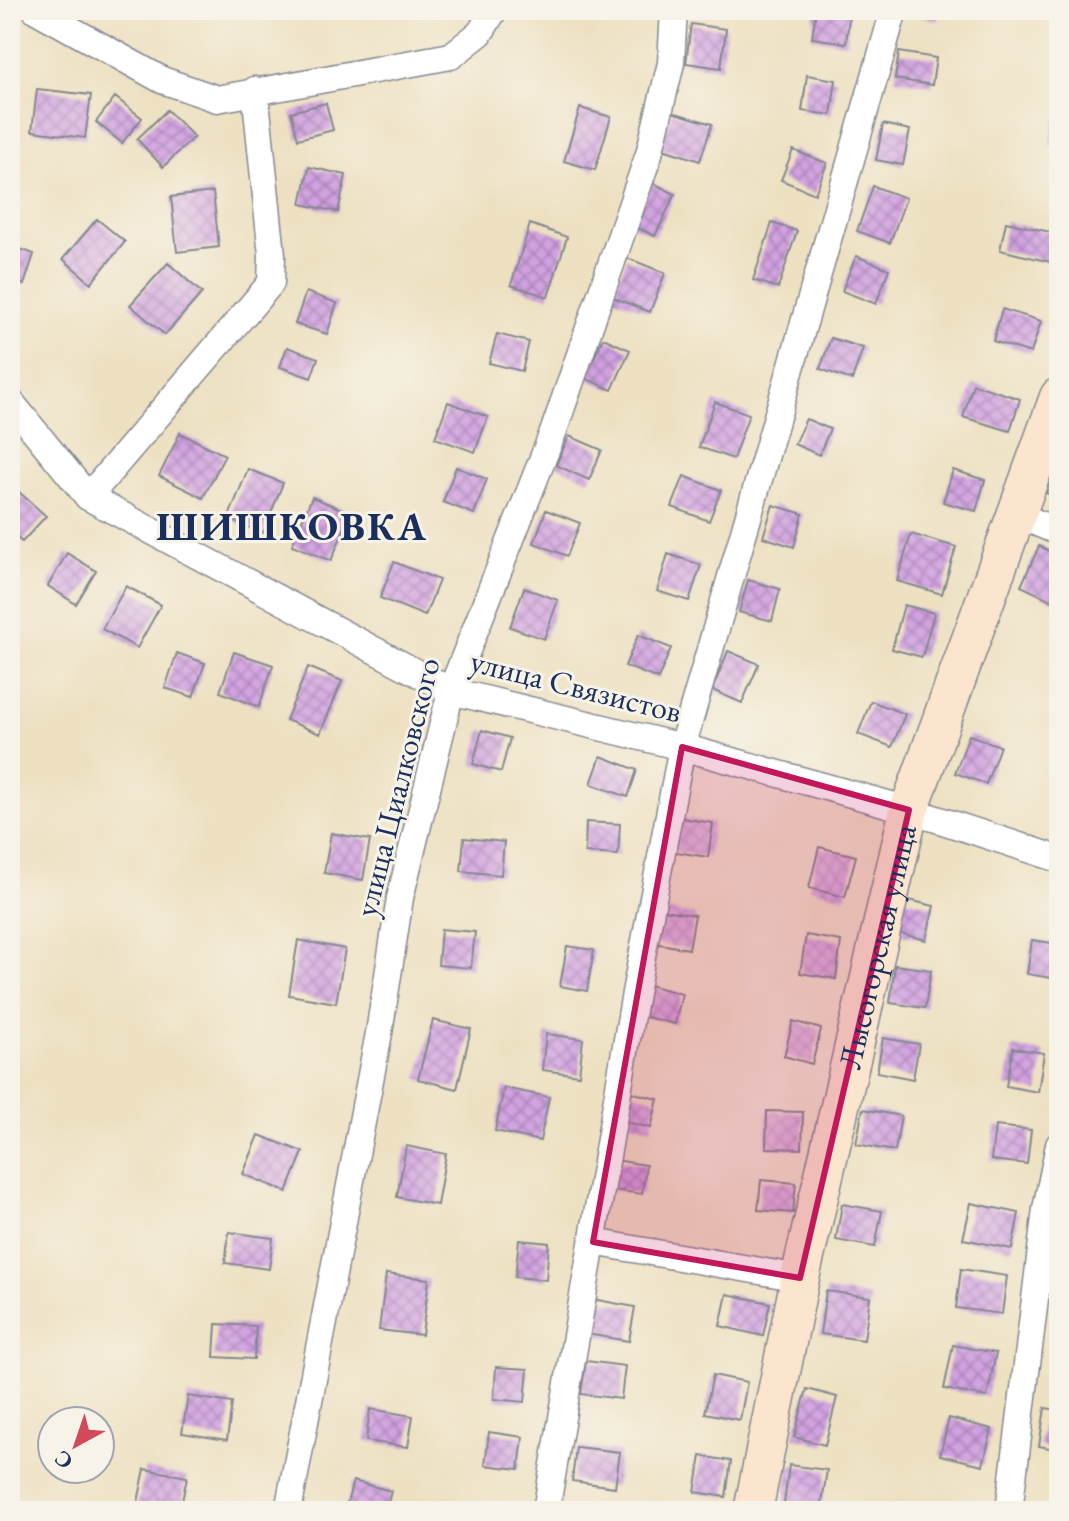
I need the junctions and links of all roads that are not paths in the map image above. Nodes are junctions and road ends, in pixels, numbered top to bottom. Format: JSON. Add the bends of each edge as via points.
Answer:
{"nodes":[{"id":1,"x":10,"y":10,"type":"edge"},
{"id":2,"x":18,"y":10,"type":"edge"},
{"id":3,"x":36,"y":10,"type":"edge"},
{"id":4,"x":494,"y":10,"type":"edge"},
{"id":5,"x":674,"y":10,"type":"edge"},
{"id":6,"x":894,"y":10,"type":"edge"},
{"id":7,"x":255,"y":90,"type":"junction"},
{"id":8,"x":1059,"y":397,"type":"edge"},
{"id":9,"x":10,"y":401,"type":"edge"},
{"id":10,"x":88,"y":497,"type":"junction"},
{"id":11,"x":1015,"y":514,"type":"junction"},
{"id":12,"x":1059,"y":532,"type":"edge"},
{"id":13,"x":451,"y":691,"type":"junction"},
{"id":14,"x":682,"y":747,"type":"junction"},
{"id":15,"x":909,"y":810,"type":"junction"},
{"id":16,"x":1059,"y":859,"type":"edge"},
{"id":17,"x":1059,"y":1145,"type":"edge"},
{"id":18,"x":593,"y":1242,"type":"junction"},
{"id":19,"x":800,"y":1278,"type":"junction"},
{"id":20,"x":288,"y":1511,"type":"edge"},
{"id":21,"x":546,"y":1511,"type":"edge"},
{"id":22,"x":753,"y":1511,"type":"edge"},
{"id":23,"x":1009,"y":1511,"type":"edge"}],
"edges":[{"from":1,"to":2,"type":"street"},
{"from":3,"to":7,"type":"street","via":[[162,80],[203,95],[217,99]]},
{"from":4,"to":7,"type":"street","via":[[480,33],[451,56]]},
{"from":5,"to":13,"type":"street","name":"улица Циалковского","via":[[671,63],[649,154],[554,430]]},
{"from":6,"to":14,"type":"street"},
{"from":7,"to":10,"type":"street","via":[[271,283]]},
{"from":8,"to":11,"type":"street","name":"Лысогорская улица"},
{"from":9,"to":10,"type":"street","name":"улица Связистов"},
{"from":10,"to":13,"type":"street","name":"улица Связистов"},
{"from":11,"to":12,"type":"street"},
{"from":11,"to":15,"type":"street","name":"Лысогорская улица"},
{"from":13,"to":14,"type":"street","name":"улица Связистов"},
{"from":13,"to":20,"type":"street","name":"улица Циалковского","via":[[400,898]]},
{"from":14,"to":15,"type":"street","name":"улица Связистов"},
{"from":14,"to":18,"type":"street"},
{"from":15,"to":16,"type":"street","name":"улица Связистов"},
{"from":15,"to":19,"type":"street","name":"Лысогорская улица"},
{"from":17,"to":23,"type":"street","via":[[1046,1209]]},
{"from":18,"to":19,"type":"street"},
{"from":18,"to":21,"type":"street"},
{"from":19,"to":22,"type":"street","name":"Лысогорская улица"}]}
